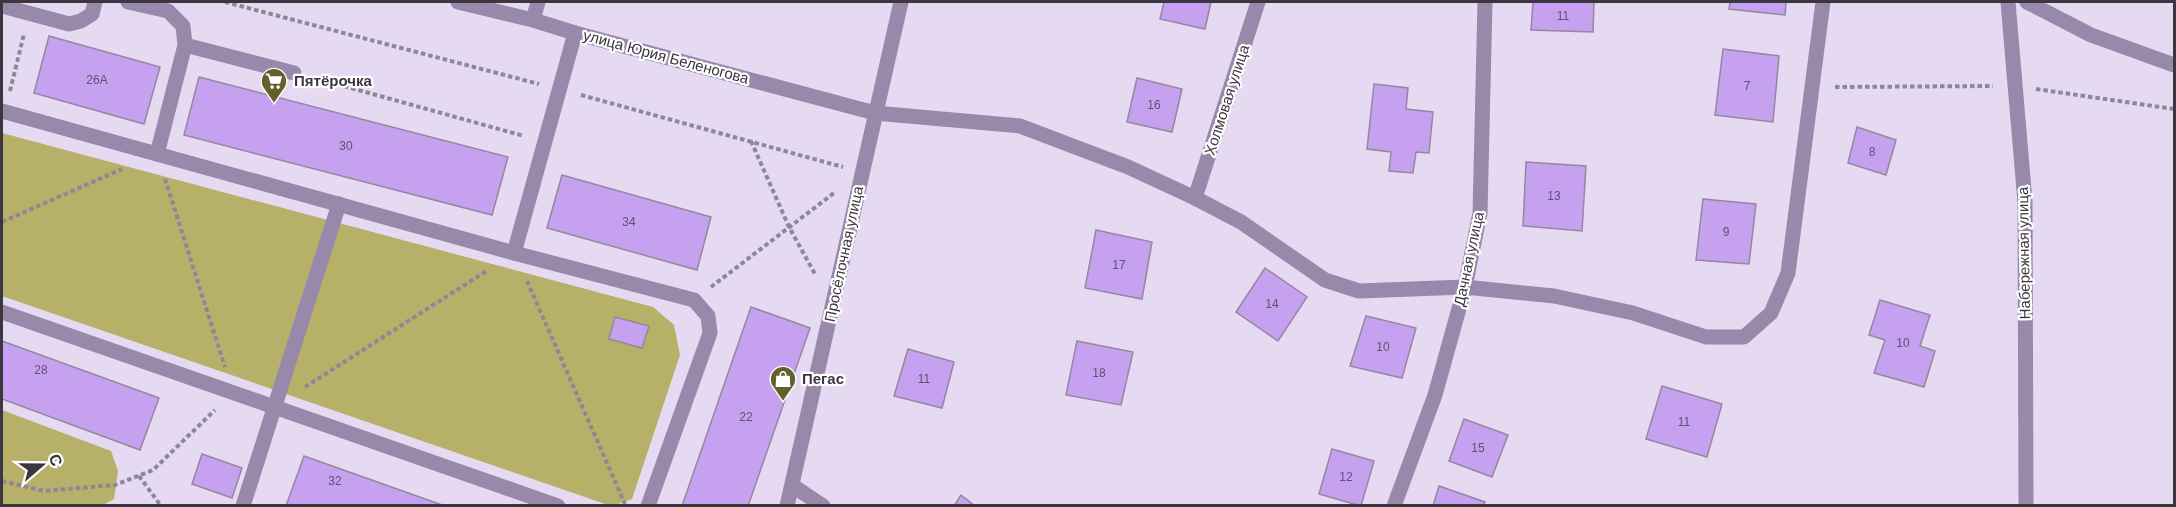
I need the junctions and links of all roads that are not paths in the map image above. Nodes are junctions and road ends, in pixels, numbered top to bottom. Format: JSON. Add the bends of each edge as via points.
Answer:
{"nodes":[{"id":1,"x":95,"y":2,"type":"edge"},
{"id":2,"x":128,"y":2,"type":"edge"},
{"id":3,"x":458,"y":2,"type":"edge"},
{"id":4,"x":538,"y":2,"type":"edge"},
{"id":5,"x":901,"y":2,"type":"edge"},
{"id":6,"x":1258,"y":2,"type":"edge"},
{"id":7,"x":1485,"y":2,"type":"edge"},
{"id":8,"x":1823,"y":2,"type":"edge"},
{"id":9,"x":2008,"y":2,"type":"edge"},
{"id":10,"x":2027,"y":2,"type":"edge"},
{"id":11,"x":2,"y":6,"type":"edge"},
{"id":12,"x":533,"y":20,"type":"junction"},
{"id":13,"x":575,"y":33,"type":"junction"},
{"id":14,"x":185,"y":45,"type":"junction"},
{"id":15,"x":2175,"y":65,"type":"edge"},
{"id":16,"x":294,"y":73,"type":"road end"},
{"id":17,"x":3,"y":112,"type":"edge"},
{"id":18,"x":875,"y":113,"type":"junction"},
{"id":19,"x":157,"y":154,"type":"junction"},
{"id":20,"x":1195,"y":198,"type":"junction"},
{"id":21,"x":339,"y":204,"type":"junction"},
{"id":22,"x":514,"y":253,"type":"junction"},
{"id":23,"x":1465,"y":286,"type":"junction"},
{"id":24,"x":2,"y":312,"type":"edge"},
{"id":25,"x":274,"y":407,"type":"junction"},
{"id":26,"x":793,"y":486,"type":"junction"},
{"id":27,"x":243,"y":506,"type":"edge"},
{"id":28,"x":558,"y":506,"type":"edge"},
{"id":29,"x":648,"y":506,"type":"edge"},
{"id":30,"x":787,"y":506,"type":"edge"},
{"id":31,"x":823,"y":506,"type":"edge"},
{"id":32,"x":1394,"y":506,"type":"edge"},
{"id":33,"x":2026,"y":506,"type":"edge"}],
"edges":[{"from":1,"to":11,"type":"street","via":[[92,14],[69,24]]},
{"from":2,"to":14,"type":"street","via":[[168,11],[183,26]]},
{"from":3,"to":12,"type":"street","name":"улица Юрия Беленогова"},
{"from":4,"to":12,"type":"street"},
{"from":5,"to":18,"type":"street","name":"Просёлочная улица"},
{"from":6,"to":20,"type":"street","name":"Холмовая улица"},
{"from":7,"to":23,"type":"street","name":"Дачная улица","via":[[1480,213]]},
{"from":8,"to":23,"type":"street","name":"улица Юрия Беленогова","via":[[1788,273],[1771,313],[1744,337],[1706,337],[1633,313],[1554,296]]},
{"from":9,"to":33,"type":"street","name":"Набережная улица","via":[[2025,202]]},
{"from":10,"to":15,"type":"street","via":[[2091,35]]},
{"from":12,"to":13,"type":"street","name":"улица Юрия Беленогова"},
{"from":13,"to":18,"type":"street","name":"улица Юрия Беленогова"},
{"from":13,"to":22,"type":"street"},
{"from":14,"to":16,"type":"street"},
{"from":14,"to":19,"type":"street"},
{"from":17,"to":19,"type":"street"},
{"from":18,"to":20,"type":"street","name":"улица Юрия Беленогова","via":[[1020,126],[1128,167]]},
{"from":18,"to":26,"type":"street","name":"Просёлочная улица"},
{"from":19,"to":21,"type":"street"},
{"from":20,"to":23,"type":"street","name":"улица Юрия Беленогова","via":[[1241,222],[1325,280],[1359,291]]},
{"from":21,"to":22,"type":"street"},
{"from":21,"to":25,"type":"street"},
{"from":22,"to":29,"type":"street","via":[[693,300],[708,316],[710,333]]},
{"from":23,"to":32,"type":"street","name":"Дачная улица","via":[[1435,395]]},
{"from":24,"to":25,"type":"street"},
{"from":25,"to":27,"type":"street"},
{"from":25,"to":28,"type":"street"},
{"from":26,"to":30,"type":"street","name":"Просёлочная улица"},
{"from":26,"to":31,"type":"street"}]}
